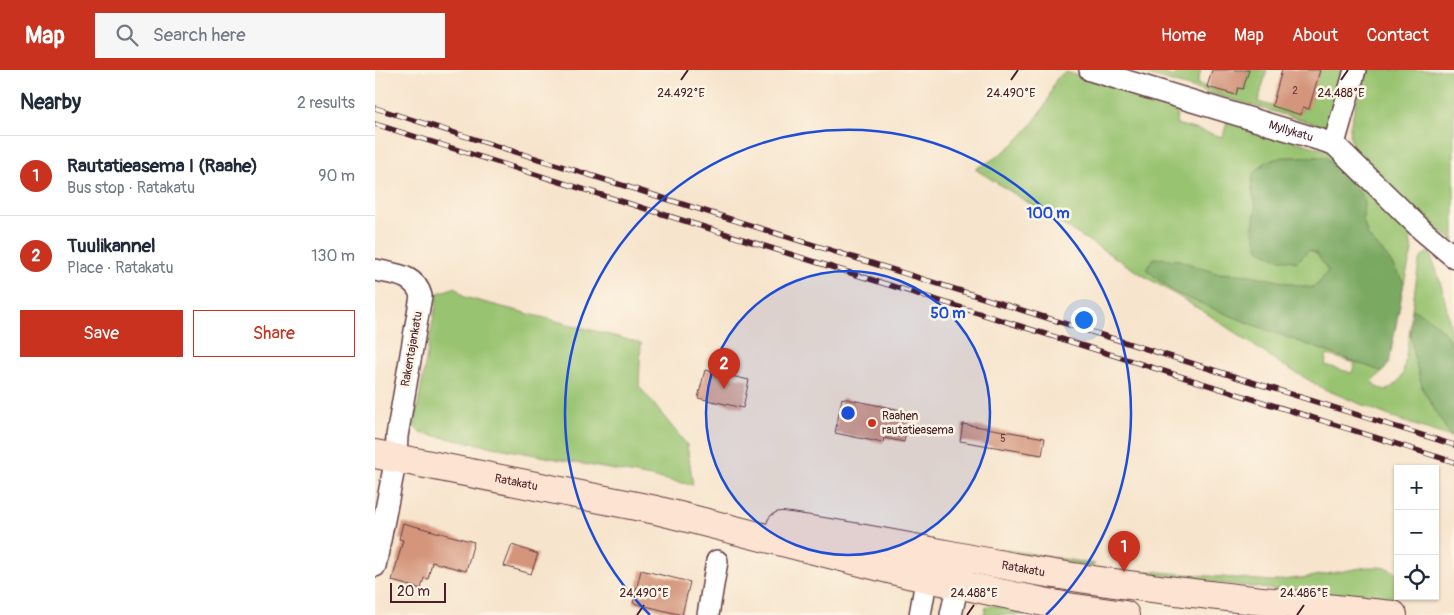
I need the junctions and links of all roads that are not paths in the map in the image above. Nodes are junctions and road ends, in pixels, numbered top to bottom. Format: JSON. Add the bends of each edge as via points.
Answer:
{"nodes":[{"id":1,"x":1090,"y":70,"type":"edge"},
{"id":2,"x":1355,"y":70,"type":"edge"},
{"id":3,"x":1334,"y":144,"type":"junction"},
{"id":4,"x":1454,"y":257,"type":"edge"},
{"id":5,"x":375,"y":270,"type":"edge"},
{"id":6,"x":385,"y":456,"type":"edge"},
{"id":7,"x":656,"y":510,"type":"junction"},
{"id":8,"x":931,"y":551,"type":"junction"},
{"id":9,"x":963,"y":557,"type":"junction"},
{"id":10,"x":717,"y":561,"type":"dead end"},
{"id":11,"x":375,"y":566,"type":"edge"},
{"id":12,"x":926,"y":578,"type":"junction"},
{"id":13,"x":958,"y":585,"type":"junction"},
{"id":14,"x":708,"y":615,"type":"edge"},
{"id":15,"x":920,"y":615,"type":"edge"},
{"id":16,"x":951,"y":615,"type":"edge"},
{"id":17,"x":1125,"y":615,"type":"edge"},
{"id":18,"x":1393,"y":615,"type":"edge"}],
"edges":[{"from":1,"to":3,"type":"street","name":"Myllykatu"},
{"from":2,"to":3,"type":"street"},
{"from":3,"to":4,"type":"street","name":"Myllykatu"},
{"from":5,"to":6,"type":"street","name":"Rakentajankatu","via":[[410,279],[421,296],[397,436]]},
{"from":6,"to":7,"type":"main road","name":"Ratakatu"},
{"from":6,"to":11,"type":"street","name":"Rakentajankatu"},
{"from":7,"to":8,"type":"main road","name":"Ratakatu","via":[[838,534]]},
{"from":7,"to":12,"type":"main road","name":"Ratakatu"},
{"from":8,"to":9,"type":"main road","name":"Ratakatu"},
{"from":8,"to":12,"type":"street"},
{"from":9,"to":13,"type":"street"},
{"from":9,"to":18,"type":"main road","name":"Ratakatu","via":[[1172,592]]},
{"from":10,"to":14,"type":"street"},
{"from":12,"to":13,"type":"main road","name":"Ratakatu"},
{"from":12,"to":15,"type":"street"},
{"from":13,"to":16,"type":"street"},
{"from":13,"to":17,"type":"main road","name":"Ratakatu"}]}
